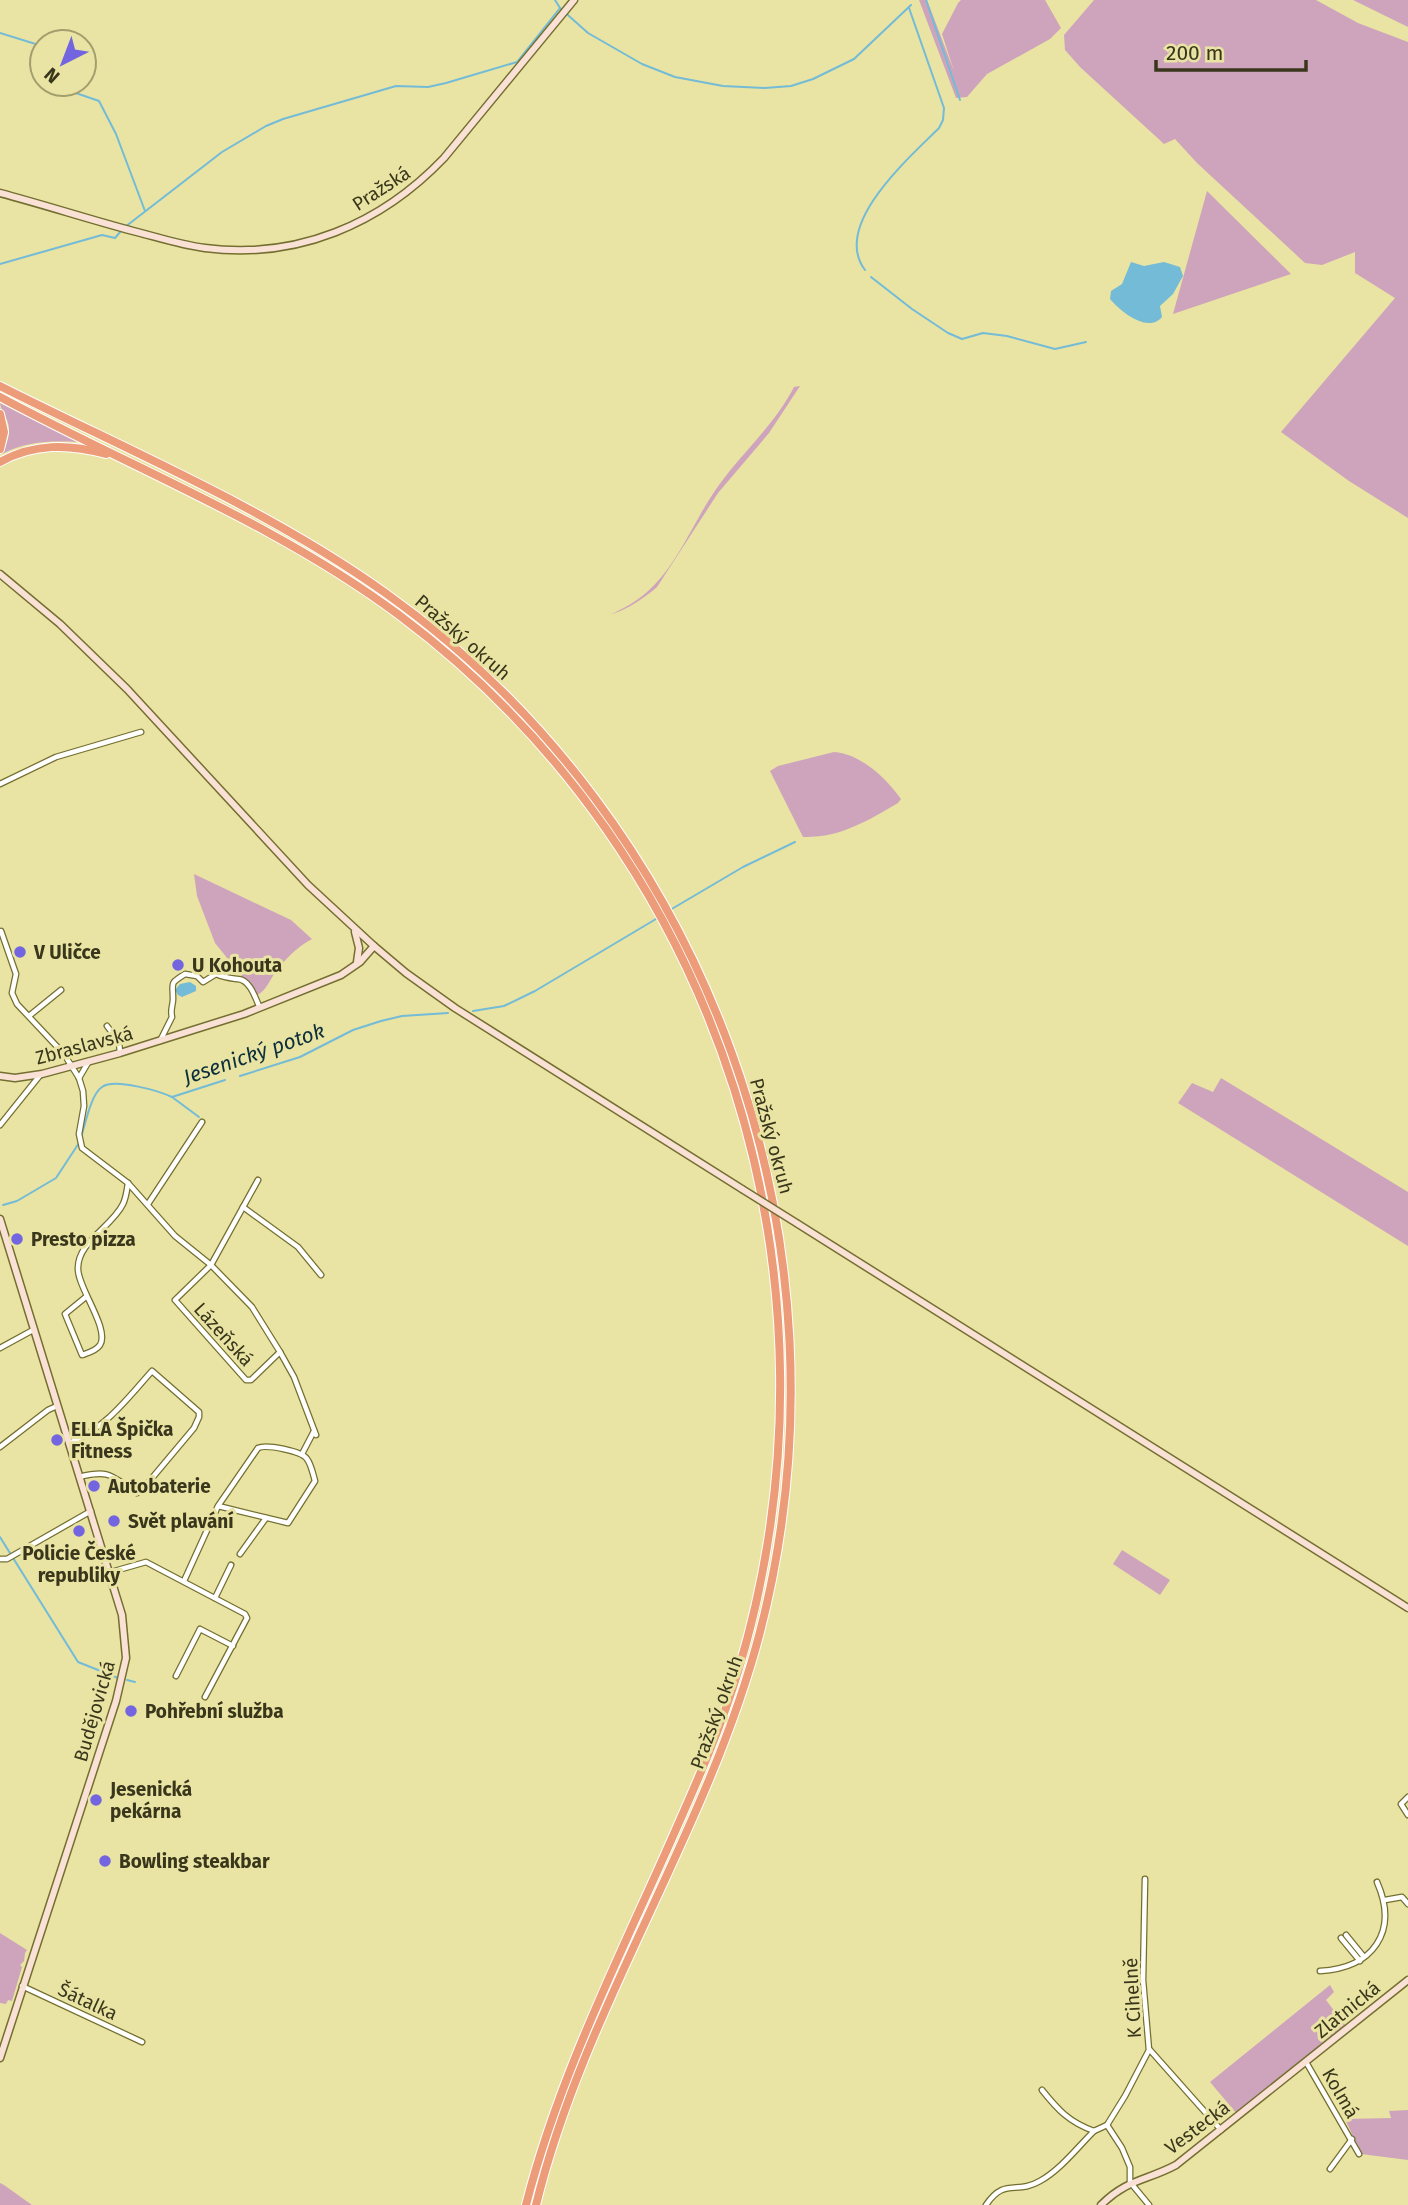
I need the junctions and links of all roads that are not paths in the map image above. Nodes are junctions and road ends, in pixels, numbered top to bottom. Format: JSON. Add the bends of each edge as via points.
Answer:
{"nodes":[{"id":1,"x":574,"y":0,"type":"edge"},
{"id":2,"x":0,"y":193,"type":"edge"},
{"id":3,"x":0,"y":386,"type":"edge"},
{"id":4,"x":0,"y":397,"type":"edge"},
{"id":5,"x":0,"y":414,"type":"edge"},
{"id":6,"x":0,"y":449,"type":"edge"},
{"id":7,"x":0,"y":461,"type":"edge"},
{"id":8,"x":136,"y":465,"type":"junction"},
{"id":9,"x":0,"y":574,"type":"edge"},
{"id":10,"x":141,"y":732,"type":"dead end"},
{"id":11,"x":0,"y":784,"type":"edge"},
{"id":12,"x":352,"y":928,"type":"junction"},
{"id":13,"x":1,"y":931,"type":"edge"},
{"id":14,"x":374,"y":946,"type":"junction"},
{"id":15,"x":356,"y":965,"type":"junction"},
{"id":16,"x":61,"y":990,"type":"dead end"},
{"id":17,"x":260,"y":1006,"type":"junction"},
{"id":18,"x":29,"y":1016,"type":"junction"},
{"id":19,"x":107,"y":1026,"type":"dead end"},
{"id":20,"x":160,"y":1041,"type":"junction"},
{"id":21,"x":120,"y":1053,"type":"junction"},
{"id":22,"x":89,"y":1061,"type":"junction"},
{"id":23,"x":71,"y":1066,"type":"junction"},
{"id":24,"x":42,"y":1074,"type":"junction"},
{"id":25,"x":0,"y":1076,"type":"edge"},
{"id":26,"x":79,"y":1077,"type":"junction"},
{"id":27,"x":202,"y":1122,"type":"dead end"},
{"id":28,"x":0,"y":1125,"type":"edge"},
{"id":29,"x":258,"y":1180,"type":"dead end"},
{"id":30,"x":128,"y":1183,"type":"junction"},
{"id":31,"x":148,"y":1204,"type":"junction"},
{"id":32,"x":243,"y":1207,"type":"junction"},
{"id":33,"x":0,"y":1219,"type":"edge"},
{"id":34,"x":211,"y":1265,"type":"junction"},
{"id":35,"x":321,"y":1275,"type":"dead end"},
{"id":36,"x":87,"y":1296,"type":"junction"},
{"id":37,"x":33,"y":1330,"type":"junction"},
{"id":38,"x":0,"y":1348,"type":"edge"},
{"id":39,"x":281,"y":1352,"type":"junction"},
{"id":40,"x":57,"y":1406,"type":"junction"},
{"id":41,"x":69,"y":1443,"type":"junction"},
{"id":42,"x":0,"y":1447,"type":"edge"},
{"id":43,"x":302,"y":1454,"type":"junction"},
{"id":44,"x":79,"y":1477,"type":"junction"},
{"id":45,"x":218,"y":1506,"type":"junction"},
{"id":46,"x":91,"y":1511,"type":"junction"},
{"id":47,"x":266,"y":1518,"type":"junction"},
{"id":48,"x":240,"y":1554,"type":"dead end"},
{"id":49,"x":0,"y":1559,"type":"edge"},
{"id":50,"x":231,"y":1565,"type":"dead end"},
{"id":51,"x":111,"y":1572,"type":"junction"},
{"id":52,"x":184,"y":1581,"type":"junction"},
{"id":53,"x":215,"y":1598,"type":"junction"},
{"id":54,"x":1408,"y":1608,"type":"edge"},
{"id":55,"x":233,"y":1646,"type":"junction"},
{"id":56,"x":176,"y":1676,"type":"dead end"},
{"id":57,"x":205,"y":1697,"type":"dead end"},
{"id":58,"x":1408,"y":1797,"type":"edge"},
{"id":59,"x":1408,"y":1815,"type":"edge"},
{"id":60,"x":1145,"y":1879,"type":"dead end"},
{"id":61,"x":1377,"y":1882,"type":"dead end"},
{"id":62,"x":1408,"y":1893,"type":"edge"},
{"id":63,"x":1402,"y":1897,"type":"junction"},
{"id":64,"x":1385,"y":1900,"type":"junction"},
{"id":65,"x":1408,"y":1904,"type":"edge"},
{"id":66,"x":1344,"y":1937,"type":"dead end"},
{"id":67,"x":1362,"y":1959,"type":"junction"},
{"id":68,"x":1320,"y":1972,"type":"dead end"},
{"id":69,"x":1408,"y":1980,"type":"edge"},
{"id":70,"x":22,"y":1986,"type":"junction"},
{"id":71,"x":142,"y":2042,"type":"dead end"},
{"id":72,"x":1149,"y":2050,"type":"junction"},
{"id":73,"x":0,"y":2057,"type":"edge"},
{"id":74,"x":1306,"y":2062,"type":"junction"},
{"id":75,"x":1042,"y":2090,"type":"dead end"},
{"id":76,"x":1107,"y":2125,"type":"junction"},
{"id":77,"x":1221,"y":2130,"type":"junction"},
{"id":78,"x":1094,"y":2132,"type":"junction"},
{"id":79,"x":1352,"y":2139,"type":"junction"},
{"id":80,"x":1359,"y":2154,"type":"dead end"},
{"id":81,"x":1330,"y":2169,"type":"dead end"},
{"id":82,"x":1130,"y":2182,"type":"junction"},
{"id":83,"x":526,"y":2205,"type":"edge"},
{"id":84,"x":536,"y":2205,"type":"edge"},
{"id":85,"x":986,"y":2205,"type":"edge"},
{"id":86,"x":1101,"y":2205,"type":"edge"},
{"id":87,"x":1149,"y":2205,"type":"edge"}],
"edges":[{"from":1,"to":2,"type":"main road","name":"Pražská","via":[[444,158],[407,193],[335,233],[263,249],[206,248]]},
{"from":3,"to":84,"type":"highway","name":"Pražský okruh","via":[[328,555],[411,612],[466,658],[534,725],[600,805],[658,893],[730,1045],[753,1116],[771,1186],[789,1326],[791,1406],[786,1481],[771,1585],[740,1699],[570,2096]]},
{"from":4,"to":8,"type":"highway","name":"Pražský okruh"},
{"from":5,"to":6,"type":"highway","via":[[4,432]]},
{"from":7,"to":8,"type":"highway","via":[[35,448],[62,446],[104,453]]},
{"from":8,"to":83,"type":"highway","name":"Pražský okruh","via":[[256,525],[377,599],[485,689],[543,750],[592,810],[686,967],[720,1049],[761,1187],[779,1327],[781,1406],[777,1480],[760,1584],[723,1717],[574,2062]]},
{"from":9,"to":12,"type":"main road","via":[[127,689]]},
{"from":10,"to":11,"type":"street","via":[[56,757]]},
{"from":12,"to":14,"type":"main road"},
{"from":12,"to":15,"type":"main road","via":[[359,948]]},
{"from":13,"to":18,"type":"street","via":[[16,974],[12,993]]},
{"from":14,"to":15,"type":"main road"},
{"from":14,"to":54,"type":"main road","bridge":true,"via":[[456,1008]]},
{"from":15,"to":17,"type":"main road"},
{"from":16,"to":18,"type":"street"},
{"from":17,"to":20,"type":"main road","name":"Zbraslavská"},
{"from":17,"to":20,"type":"street","name":"Zbraslavská","via":[[244,980],[216,974],[203,982],[185,974],[171,985],[172,1017]]},
{"from":18,"to":23,"type":"street"},
{"from":19,"to":21,"type":"street","via":[[119,1042]]},
{"from":20,"to":21,"type":"main road","name":"Zbraslavská"},
{"from":21,"to":22,"type":"main road","name":"Zbraslavská"},
{"from":22,"to":23,"type":"main road","name":"Zbraslavská"},
{"from":22,"to":26,"type":"street"},
{"from":23,"to":24,"type":"main road","name":"Zbraslavská"},
{"from":23,"to":26,"type":"street"},
{"from":24,"to":25,"type":"main road","name":"Zbraslavská"},
{"from":24,"to":28,"type":"street"},
{"from":26,"to":30,"type":"street","via":[[84,1106],[79,1134],[82,1148]]},
{"from":27,"to":31,"type":"street"},
{"from":29,"to":32,"type":"street"},
{"from":30,"to":31,"type":"street"},
{"from":30,"to":36,"type":"street","via":[[123,1205],[79,1256],[77,1272]]},
{"from":31,"to":34,"type":"street","via":[[175,1236]]},
{"from":32,"to":34,"type":"street"},
{"from":32,"to":35,"type":"street","via":[[298,1247]]},
{"from":33,"to":37,"type":"main road","name":"Budějovická"},
{"from":34,"to":39,"type":"street","name":"Lázeňská","via":[[252,1307]]},
{"from":34,"to":39,"type":"street","name":"Lázeňská","via":[[175,1300],[247,1380]]},
{"from":36,"to":36,"type":"street","via":[[65,1314],[82,1355],[101,1345],[103,1336]]},
{"from":37,"to":38,"type":"street"},
{"from":37,"to":40,"type":"main road","name":"Budějovická"},
{"from":39,"to":43,"type":"street","name":"Lázeňská","via":[[316,1433]]},
{"from":40,"to":41,"type":"main road","name":"Budějovická"},
{"from":40,"to":42,"type":"street"},
{"from":41,"to":44,"type":"main road","name":"Budějovická"},
{"from":41,"to":44,"type":"street","via":[[87,1436],[111,1417],[152,1371],[199,1412],[194,1428],[137,1493],[108,1474]]},
{"from":43,"to":45,"type":"street","via":[[261,1446]]},
{"from":43,"to":47,"type":"street","via":[[308,1460],[313,1486],[288,1523]]},
{"from":44,"to":46,"type":"main road","name":"Budějovická"},
{"from":45,"to":47,"type":"street"},
{"from":45,"to":52,"type":"street"},
{"from":46,"to":49,"type":"street"},
{"from":46,"to":51,"type":"main road","name":"Budějovická"},
{"from":47,"to":48,"type":"street"},
{"from":50,"to":53,"type":"street"},
{"from":51,"to":52,"type":"street","via":[[144,1561]]},
{"from":51,"to":70,"type":"main road","name":"Budějovická","via":[[125,1637],[123,1679]]},
{"from":52,"to":53,"type":"street"},
{"from":53,"to":55,"type":"street","via":[[247,1618]]},
{"from":55,"to":56,"type":"street","via":[[200,1629]]},
{"from":55,"to":57,"type":"street"},
{"from":58,"to":59,"type":"street","via":[[1401,1804]]},
{"from":60,"to":72,"type":"street","name":"K Cihelně","via":[[1143,1980]]},
{"from":61,"to":64,"type":"street"},
{"from":62,"to":63,"type":"street"},
{"from":63,"to":64,"type":"street"},
{"from":63,"to":65,"type":"street"},
{"from":64,"to":67,"type":"street","via":[[1382,1933]]},
{"from":66,"to":67,"type":"street"},
{"from":67,"to":68,"type":"street","via":[[1344,1969]]},
{"from":69,"to":74,"type":"main road","name":"Zlatnická"},
{"from":70,"to":71,"type":"street","name":"Šátalka"},
{"from":70,"to":73,"type":"main road","name":"Budějovická"},
{"from":72,"to":76,"type":"street","name":"K Cihelně"},
{"from":72,"to":77,"type":"street"},
{"from":74,"to":77,"type":"main road","name":"Vestecká"},
{"from":74,"to":79,"type":"street","name":"Kolmá"},
{"from":75,"to":78,"type":"street","via":[[1064,2116]]},
{"from":76,"to":78,"type":"street"},
{"from":76,"to":82,"type":"street","via":[[1126,2157]]},
{"from":77,"to":82,"type":"main road","name":"Vestecká","via":[[1176,2165]]},
{"from":78,"to":85,"type":"street","via":[[1040,2182],[1002,2188]]},
{"from":79,"to":80,"type":"street","name":"Kolmá"},
{"from":79,"to":81,"type":"street","name":"Kolmá"},
{"from":82,"to":86,"type":"main road","name":"Vestecká"},
{"from":82,"to":87,"type":"street"}]}
